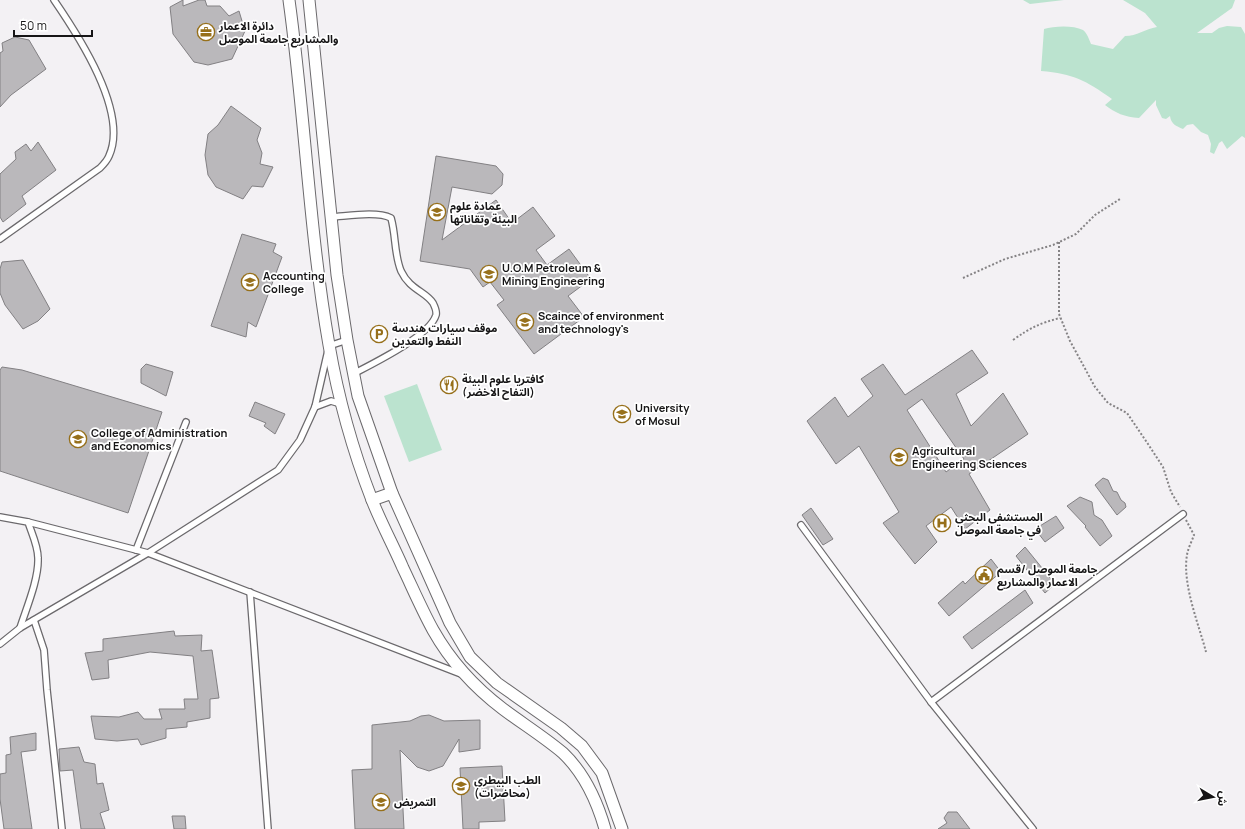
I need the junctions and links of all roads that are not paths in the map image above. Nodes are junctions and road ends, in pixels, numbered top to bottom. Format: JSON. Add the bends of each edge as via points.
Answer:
{"nodes":[{"id":1,"x":54,"y":0,"type":"edge"},
{"id":2,"x":289,"y":0,"type":"edge"},
{"id":3,"x":309,"y":0,"type":"edge"},
{"id":4,"x":331,"y":217,"type":"junction"},
{"id":5,"x":0,"y":239,"type":"edge"},
{"id":6,"x":347,"y":340,"type":"junction"},
{"id":7,"x":330,"y":346,"type":"junction"},
{"id":8,"x":353,"y":374,"type":"junction"},
{"id":9,"x":342,"y":404,"type":"junction"},
{"id":10,"x":315,"y":407,"type":"junction"},
{"id":11,"x":186,"y":422,"type":"dead end"},
{"id":12,"x":392,"y":493,"type":"junction"},
{"id":13,"x":372,"y":500,"type":"junction"},
{"id":14,"x":1183,"y":514,"type":"road end"},
{"id":15,"x":0,"y":517,"type":"edge"},
{"id":16,"x":28,"y":522,"type":"junction"},
{"id":17,"x":801,"y":525,"type":"dead end"},
{"id":18,"x":136,"y":550,"type":"junction"},
{"id":19,"x":148,"y":553,"type":"junction"},
{"id":20,"x":250,"y":592,"type":"junction"},
{"id":21,"x":34,"y":620,"type":"junction"},
{"id":22,"x":20,"y":628,"type":"junction"},
{"id":23,"x":0,"y":644,"type":"edge"},
{"id":24,"x":463,"y":674,"type":"junction"},
{"id":25,"x":931,"y":702,"type":"junction"},
{"id":26,"x":62,"y":829,"type":"edge"},
{"id":27,"x":268,"y":829,"type":"edge"},
{"id":28,"x":605,"y":829,"type":"edge"},
{"id":29,"x":622,"y":829,"type":"edge"},
{"id":30,"x":1033,"y":829,"type":"edge"}],
"edges":[{"from":1,"to":5,"type":"lane","via":[[95,66],[114,127],[113,144],[109,157],[100,168]]},
{"from":2,"to":7,"type":"street","via":[[298,62],[317,266]]},
{"from":3,"to":4,"type":"street"},
{"from":4,"to":6,"type":"street"},
{"from":4,"to":8,"type":"lane","via":[[386,215],[391,218],[401,271],[410,285],[432,302],[436,311],[436,316],[426,330]]},
{"from":6,"to":7,"type":"lane"},
{"from":6,"to":8,"type":"street"},
{"from":7,"to":9,"type":"street"},
{"from":7,"to":10,"type":"lane"},
{"from":8,"to":12,"type":"street","via":[[365,420]]},
{"from":9,"to":10,"type":"lane","via":[[331,401]]},
{"from":9,"to":13,"type":"street"},
{"from":10,"to":19,"type":"lane","via":[[300,440],[278,470]]},
{"from":11,"to":18,"type":"lane"},
{"from":12,"to":13,"type":"street"},
{"from":12,"to":29,"type":"street","via":[[447,616],[470,657],[497,683],[562,728],[582,746],[602,773]]},
{"from":13,"to":24,"type":"street","via":[[430,626]]},
{"from":14,"to":25,"type":"lane"},
{"from":15,"to":16,"type":"lane"},
{"from":16,"to":18,"type":"lane"},
{"from":16,"to":22,"type":"lane","via":[[38,559],[31,594]]},
{"from":17,"to":25,"type":"lane"},
{"from":18,"to":19,"type":"lane"},
{"from":19,"to":20,"type":"lane"},
{"from":19,"to":21,"type":"lane"},
{"from":20,"to":24,"type":"lane"},
{"from":20,"to":27,"type":"lane"},
{"from":21,"to":22,"type":"lane"},
{"from":21,"to":26,"type":"lane","via":[[44,650]]},
{"from":22,"to":23,"type":"lane"},
{"from":24,"to":28,"type":"street","via":[[483,693],[563,753],[589,787]]},
{"from":25,"to":30,"type":"lane"}]}
